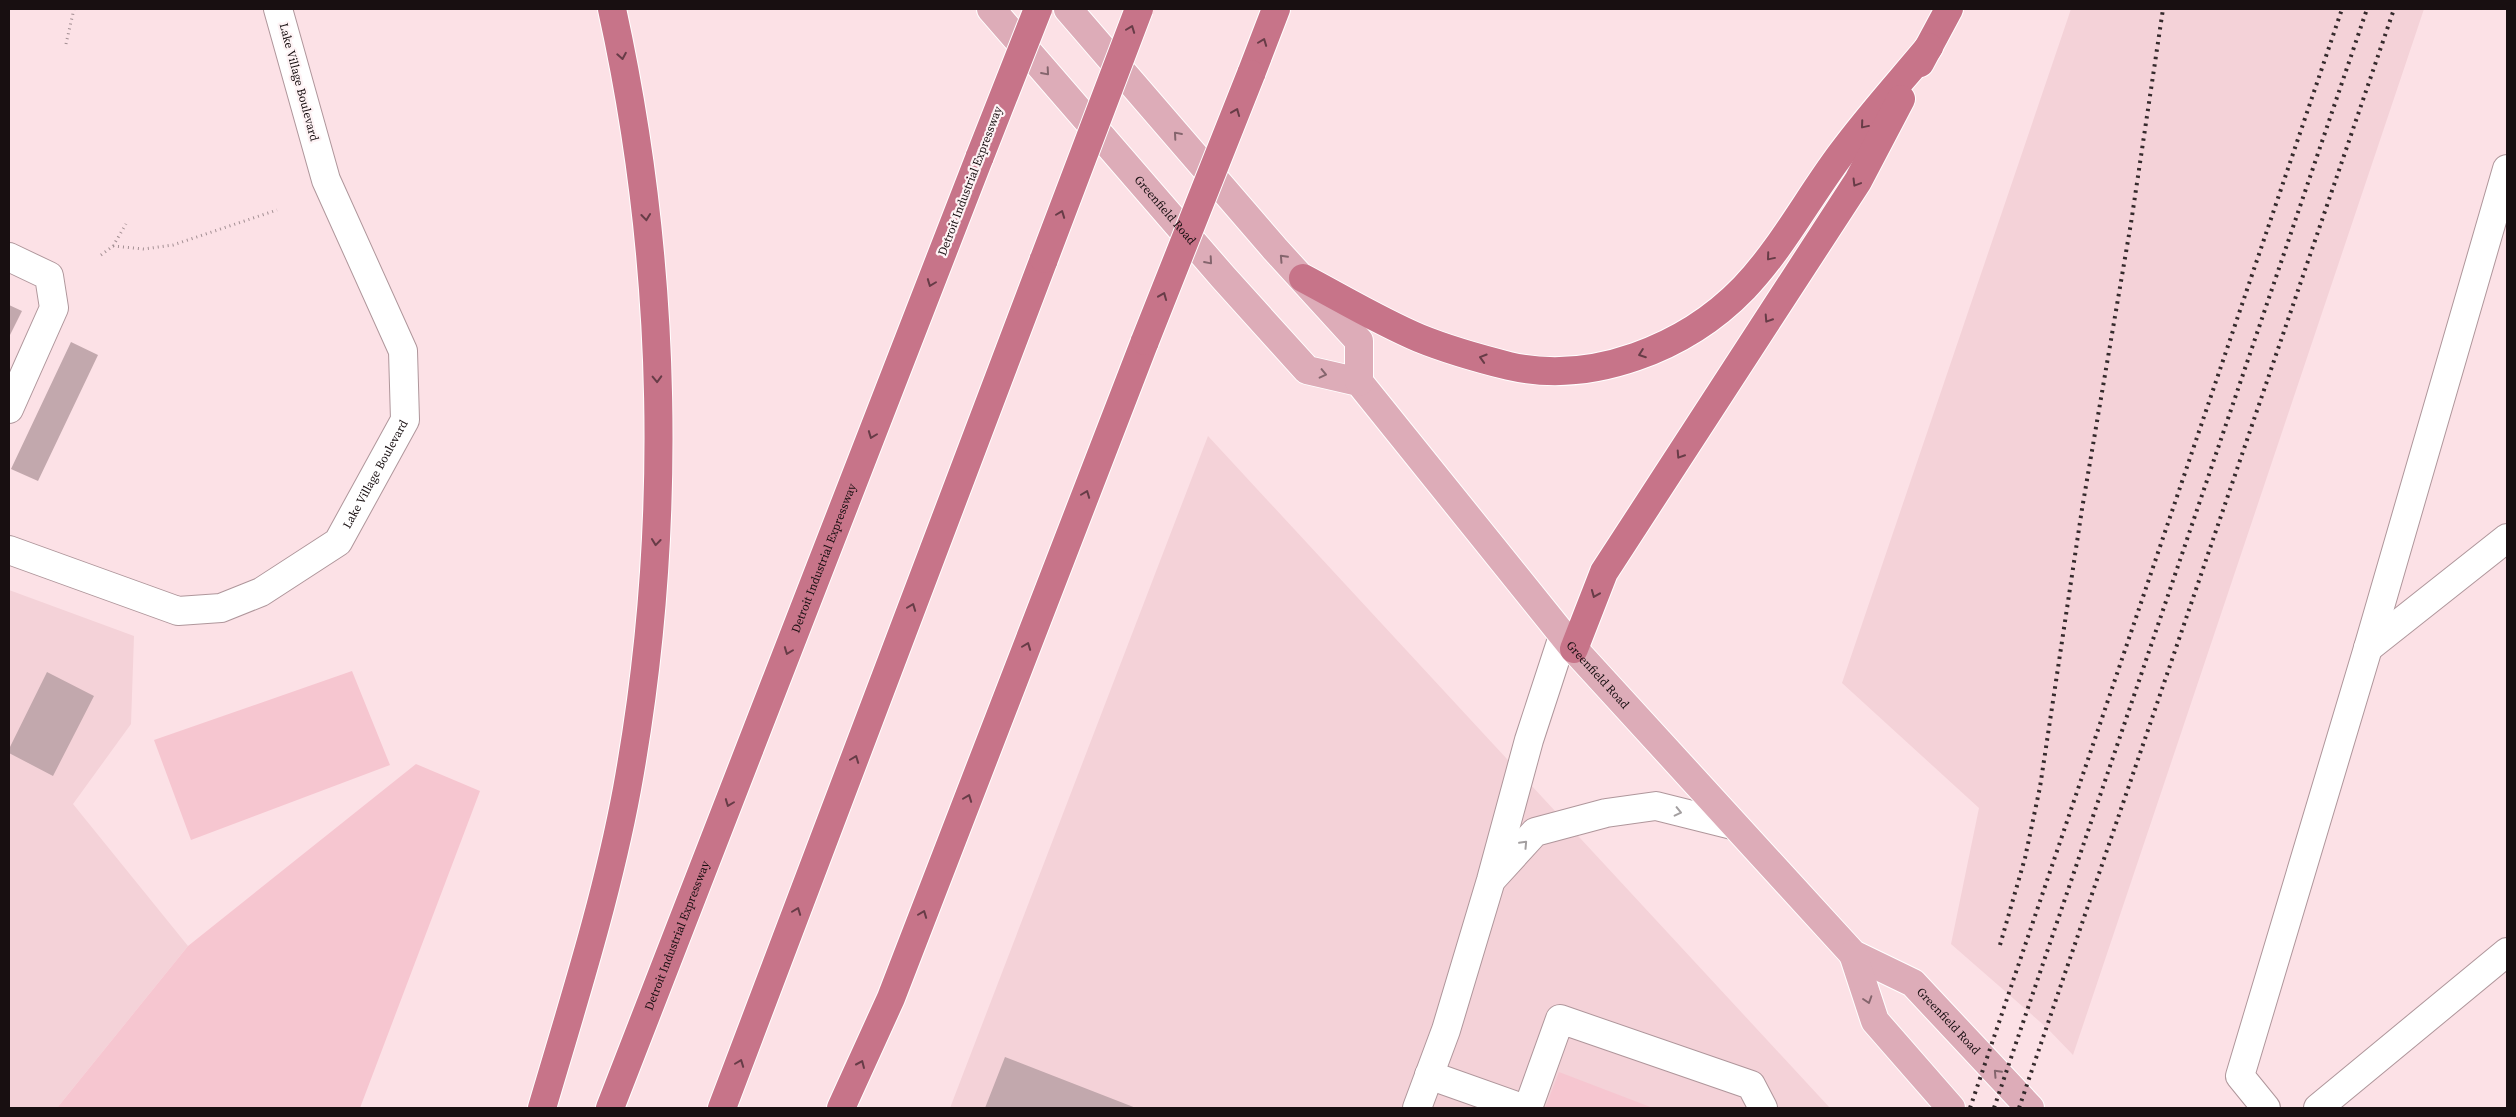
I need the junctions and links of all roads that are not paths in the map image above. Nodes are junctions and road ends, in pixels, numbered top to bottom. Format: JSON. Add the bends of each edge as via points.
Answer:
{"nodes":[{"id":1,"x":278,"y":9,"type":"edge"},
{"id":2,"x":612,"y":9,"type":"edge"},
{"id":3,"x":991,"y":9,"type":"edge"},
{"id":4,"x":1038,"y":9,"type":"edge"},
{"id":5,"x":1068,"y":9,"type":"edge"},
{"id":6,"x":1139,"y":9,"type":"edge"},
{"id":7,"x":1276,"y":9,"type":"edge"},
{"id":8,"x":1949,"y":9,"type":"edge"},
{"id":9,"x":1929,"y":47,"type":"junction"},
{"id":10,"x":2507,"y":169,"type":"edge"},
{"id":11,"x":9,"y":257,"type":"edge"},
{"id":12,"x":1302,"y":278,"type":"junction"},
{"id":13,"x":1359,"y":382,"type":"junction"},
{"id":14,"x":9,"y":409,"type":"edge"},
{"id":15,"x":2507,"y":538,"type":"edge"},
{"id":16,"x":9,"y":550,"type":"edge"},
{"id":17,"x":1569,"y":642,"type":"junction"},
{"id":18,"x":2368,"y":648,"type":"junction"},
{"id":19,"x":1732,"y":824,"type":"junction"},
{"id":20,"x":1491,"y":880,"type":"junction"},
{"id":21,"x":2507,"y":952,"type":"edge"},
{"id":22,"x":1853,"y":954,"type":"junction"},
{"id":23,"x":1429,"y":1074,"type":"junction"},
{"id":24,"x":542,"y":1108,"type":"edge"},
{"id":25,"x":610,"y":1108,"type":"edge"},
{"id":26,"x":722,"y":1108,"type":"edge"},
{"id":27,"x":841,"y":1108,"type":"edge"},
{"id":28,"x":1417,"y":1108,"type":"edge"},
{"id":29,"x":1522,"y":1108,"type":"edge"},
{"id":30,"x":1528,"y":1108,"type":"edge"},
{"id":31,"x":1763,"y":1108,"type":"edge"},
{"id":32,"x":1951,"y":1108,"type":"edge"},
{"id":33,"x":2030,"y":1108,"type":"edge"},
{"id":34,"x":2266,"y":1108,"type":"edge"},
{"id":35,"x":2318,"y":1108,"type":"edge"}],
"edges":[{"from":1,"to":16,"type":"street","name":"Lake Village Boulevard","via":[[326,180],[403,352],[405,420],[338,542],[261,592],[221,608],[178,611]]},
{"from":2,"to":24,"type":"highway","one_way":true,"via":[[638,148],[654,297],[659,426],[658,528],[642,685],[627,789],[601,903]]},
{"from":3,"to":13,"type":"main road","name":"Greenfield Road","one_way":true,"via":[[1307,370]]},
{"from":4,"to":25,"type":"highway","name":"Detroit Industrial Expressway","one_way":true,"bridge":true},
{"from":12,"to":5,"type":"main road","one_way":true},
{"from":26,"to":6,"type":"highway","one_way":true,"bridge":true},
{"from":27,"to":7,"type":"highway","one_way":true,"bridge":true,"via":[[894,989]]},
{"from":8,"to":9,"type":"highway"},
{"from":9,"to":12,"type":"highway","one_way":true,"via":[[1841,153],[1778,246],[1743,289],[1709,318],[1673,341],[1642,354],[1604,366],[1575,369],[1510,366],[1419,338]]},
{"from":9,"to":17,"type":"highway","one_way":true,"via":[[1858,181],[1604,572]]},
{"from":10,"to":18,"type":"street"},
{"from":11,"to":14,"type":"street","via":[[49,276],[54,308]]},
{"from":12,"to":13,"type":"main road","via":[[1359,341]]},
{"from":13,"to":17,"type":"main road","name":"Greenfield Road"},
{"from":15,"to":18,"type":"street"},
{"from":17,"to":19,"type":"main road","name":"Greenfield Road"},
{"from":17,"to":20,"type":"street","via":[[1528,740]]},
{"from":18,"to":34,"type":"street","via":[[2240,1076]]},
{"from":20,"to":19,"type":"street","one_way":true,"via":[[1536,832],[1606,813],[1656,806]]},
{"from":19,"to":22,"type":"main road","name":"Greenfield Road","via":[[1770,861]]},
{"from":20,"to":23,"type":"street","via":[[1446,1030]]},
{"from":21,"to":35,"type":"street"},
{"from":22,"to":32,"type":"main road","name":"Greenfield Road","one_way":true,"via":[[1875,1021]]},
{"from":33,"to":22,"type":"main road","name":"Greenfield Road","one_way":true,"via":[[1914,983]]},
{"from":23,"to":28,"type":"street"},
{"from":23,"to":29,"type":"street"},
{"from":30,"to":31,"type":"street","via":[[1560,1019],[1751,1085]]}]}
